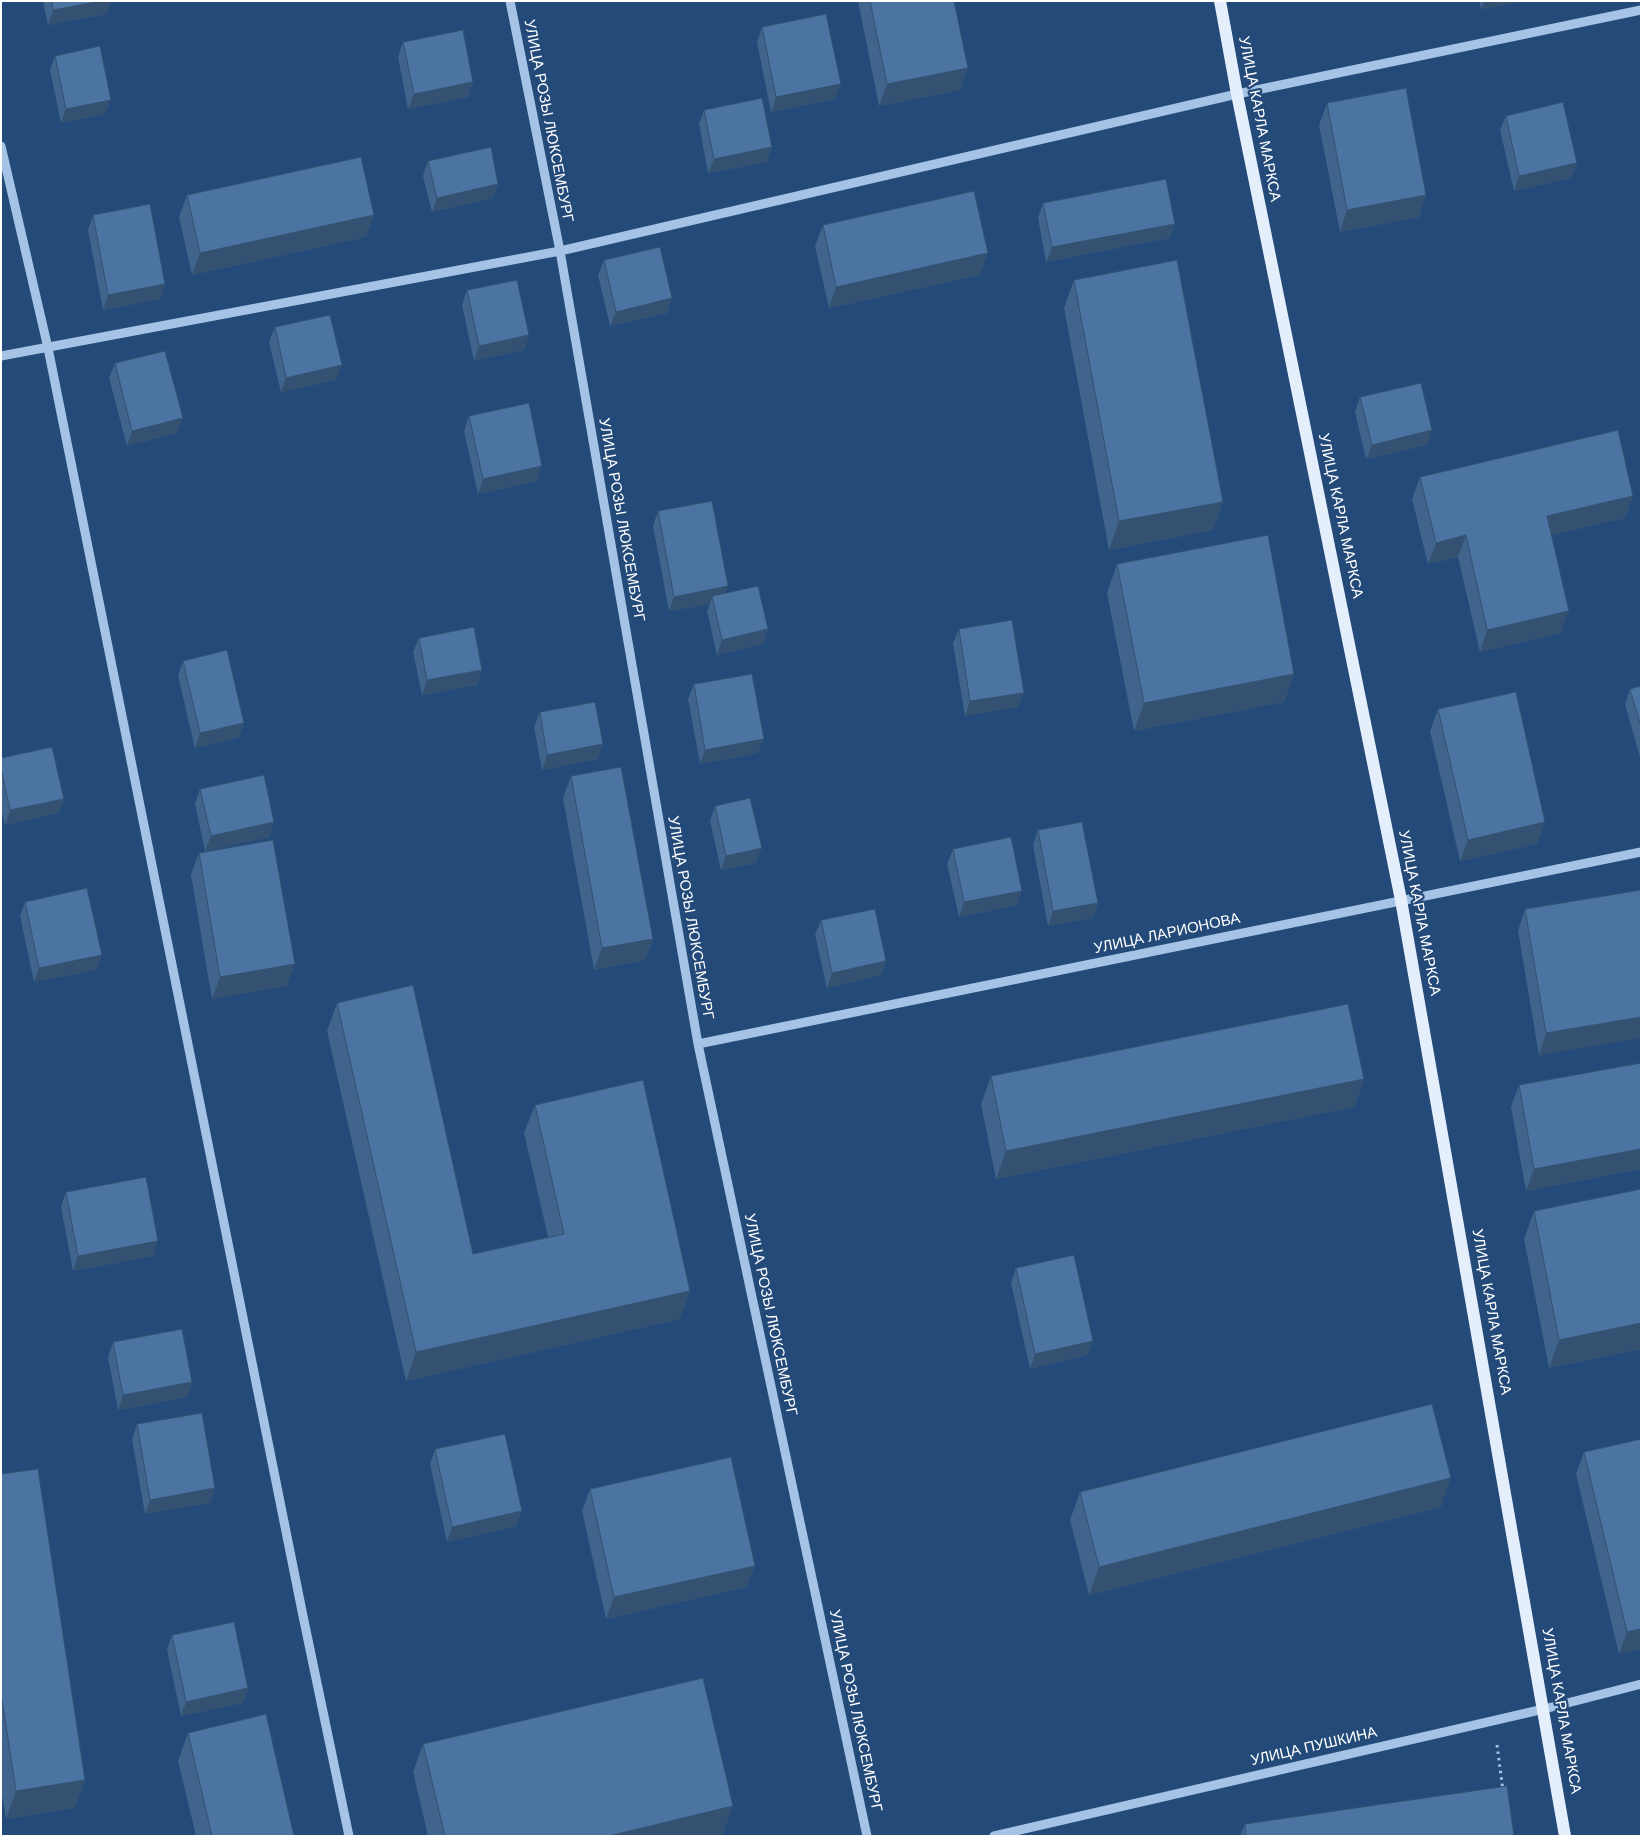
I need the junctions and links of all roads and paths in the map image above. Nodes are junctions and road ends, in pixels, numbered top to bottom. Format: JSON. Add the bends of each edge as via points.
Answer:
{"nodes":[{"id":1,"x":510,"y":1,"type":"edge"},
{"id":2,"x":1220,"y":1,"type":"edge"},
{"id":3,"x":1641,"y":10,"type":"edge"},
{"id":4,"x":1237,"y":94,"type":"junction"},
{"id":5,"x":1,"y":146,"type":"edge"},
{"id":6,"x":560,"y":251,"type":"junction"},
{"id":7,"x":48,"y":348,"type":"junction"},
{"id":8,"x":1,"y":356,"type":"edge"},
{"id":9,"x":1641,"y":852,"type":"edge"},
{"id":10,"x":1401,"y":900,"type":"junction"},
{"id":11,"x":698,"y":1044,"type":"junction"},
{"id":12,"x":1641,"y":1684,"type":"edge"},
{"id":13,"x":1544,"y":1708,"type":"junction"},
{"id":14,"x":1493,"y":1720,"type":"junction"},
{"id":15,"x":1504,"y":1797,"type":"edge"},
{"id":16,"x":349,"y":1836,"type":"edge"},
{"id":17,"x":867,"y":1836,"type":"edge"},
{"id":18,"x":994,"y":1836,"type":"edge"},
{"id":19,"x":1565,"y":1836,"type":"edge"}],
"edges":[{"from":1,"to":6,"type":"street","name":"УЛИЦА РОЗЫ ЛЮКСЕМБУРГ"},
{"from":2,"to":4,"type":"main road","name":"УЛИЦА КАРЛА МАРКСА"},
{"from":3,"to":4,"type":"street"},
{"from":4,"to":6,"type":"street"},
{"from":4,"to":10,"type":"main road","name":"УЛИЦА КАРЛА МАРКСА"},
{"from":5,"to":7,"type":"street"},
{"from":6,"to":7,"type":"street"},
{"from":6,"to":11,"type":"street","name":"УЛИЦА РОЗЫ ЛЮКСЕМБУРГ"},
{"from":7,"to":8,"type":"street"},
{"from":7,"to":16,"type":"street"},
{"from":9,"to":10,"type":"street","name":"УЛИЦА ЛАРИОНОВА"},
{"from":10,"to":11,"type":"street","name":"УЛИЦА ЛАРИОНОВА"},
{"from":10,"to":13,"type":"main road","name":"УЛИЦА КАРЛА МАРКСА"},
{"from":11,"to":17,"type":"street","name":"УЛИЦА РОЗЫ ЛЮКСЕМБУРГ"},
{"from":12,"to":13,"type":"street","name":"УЛИЦА ПУШКИНА"},
{"from":13,"to":14,"type":"street","name":"УЛИЦА ПУШКИНА"},
{"from":13,"to":19,"type":"main road","name":"УЛИЦА КАРЛА МАРКСА"},
{"from":14,"to":15,"type":"path"},
{"from":14,"to":18,"type":"street","name":"УЛИЦА ПУШКИНА"}]}
